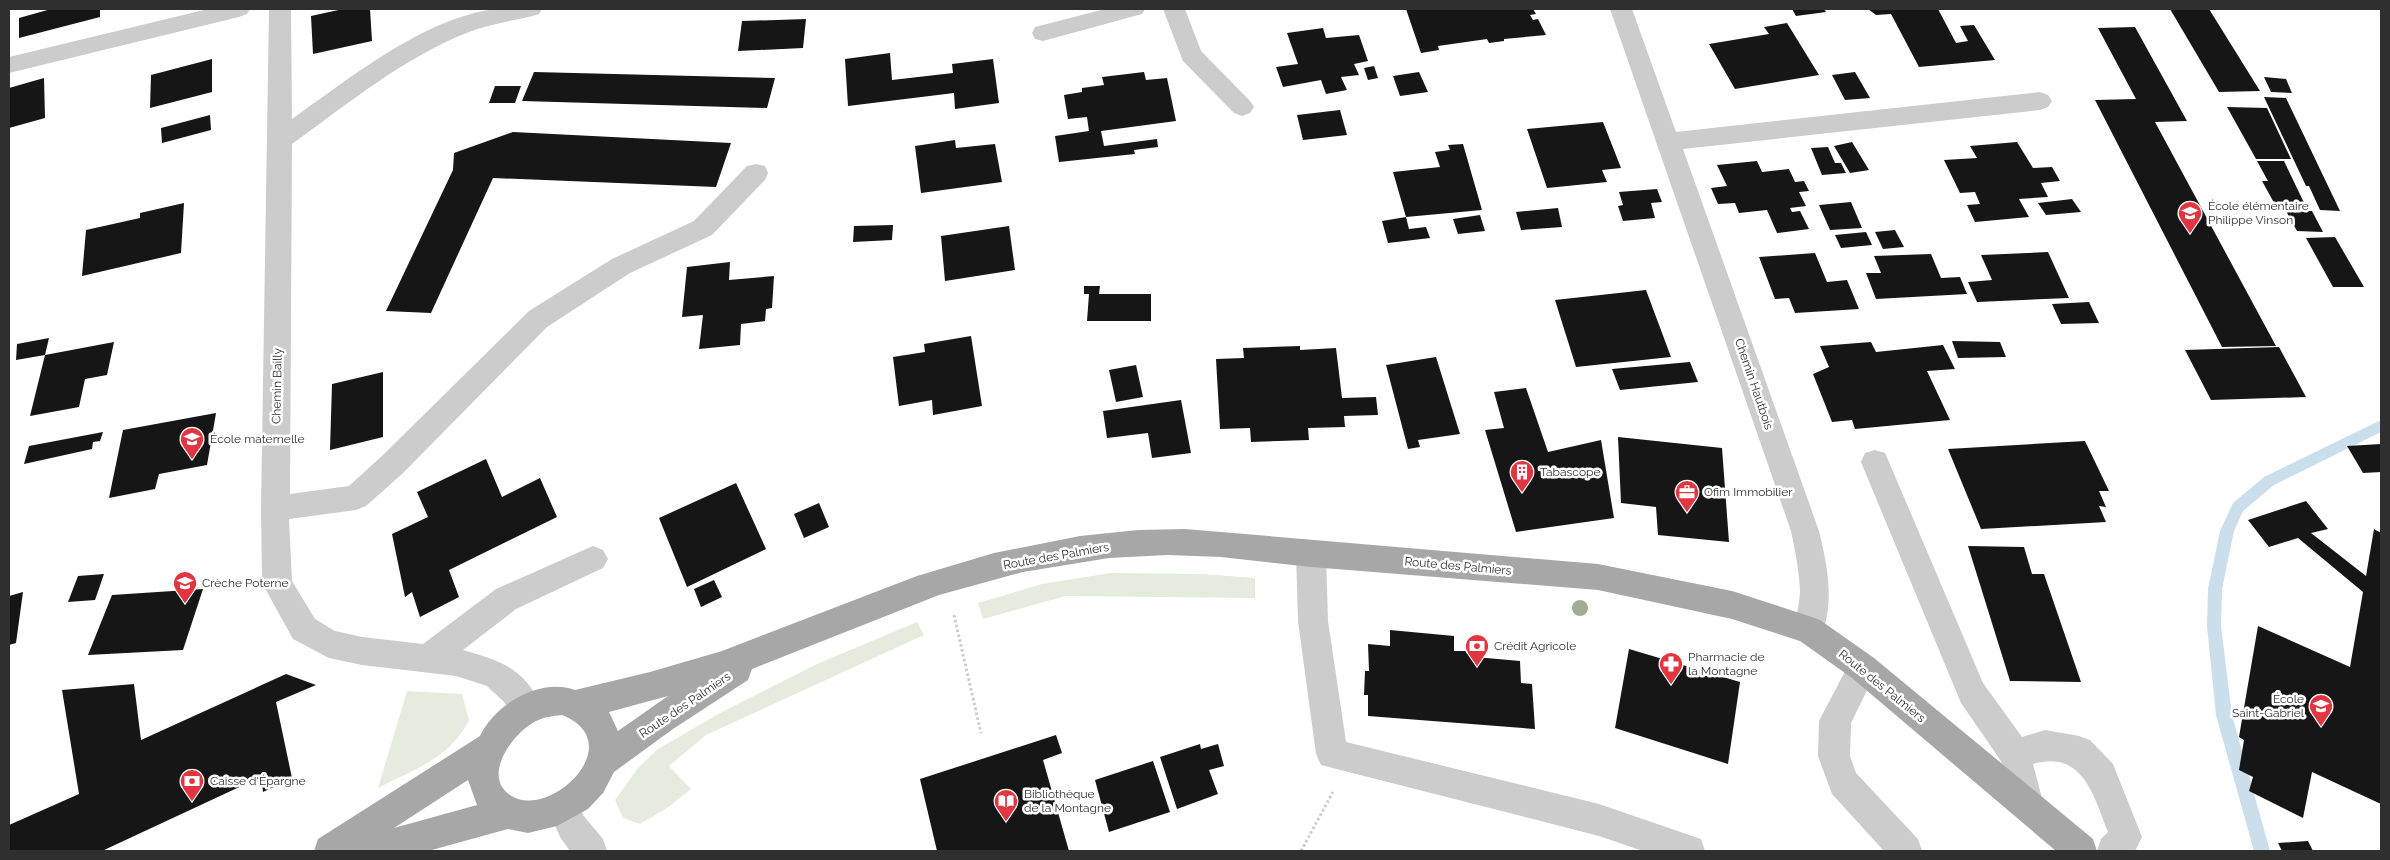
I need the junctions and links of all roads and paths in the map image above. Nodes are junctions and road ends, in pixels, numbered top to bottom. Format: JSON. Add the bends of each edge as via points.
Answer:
{"nodes":[{"id":1,"x":239,"y":9,"type":"edge"},
{"id":2,"x":280,"y":9,"type":"edge"},
{"id":3,"x":531,"y":9,"type":"edge"},
{"id":4,"x":1134,"y":9,"type":"edge"},
{"id":5,"x":1174,"y":9,"type":"edge"},
{"id":6,"x":1621,"y":9,"type":"edge"},
{"id":7,"x":1043,"y":33,"type":"dead end"},
{"id":8,"x":9,"y":65,"type":"edge"},
{"id":9,"x":2040,"y":101,"type":"dead end"},
{"id":10,"x":1242,"y":107,"type":"dead end"},
{"id":11,"x":280,"y":140,"type":"junction"},
{"id":12,"x":1669,"y":142,"type":"junction"},
{"id":13,"x":756,"y":173,"type":"dead end"},
{"id":14,"x":1875,"y":462,"type":"dead end"},
{"id":15,"x":275,"y":510,"type":"junction"},
{"id":16,"x":1311,"y":554,"type":"junction"},
{"id":17,"x":593,"y":559,"type":"dead end"},
{"id":18,"x":946,"y":580,"type":"junction"},
{"id":19,"x":1809,"y":630,"type":"junction"},
{"id":20,"x":768,"y":650,"type":"junction"},
{"id":21,"x":427,"y":659,"type":"junction"},
{"id":22,"x":1863,"y":668,"type":"junction"},
{"id":23,"x":578,"y":704,"type":"junction"},
{"id":24,"x":527,"y":708,"type":"junction"},
{"id":25,"x":982,"y":733,"type":"dead end"},
{"id":26,"x":490,"y":746,"type":"junction"},
{"id":27,"x":1332,"y":754,"type":"junction"},
{"id":28,"x":2015,"y":754,"type":"junction"},
{"id":29,"x":603,"y":762,"type":"junction"},
{"id":30,"x":2028,"y":806,"type":"junction"},
{"id":31,"x":564,"y":808,"type":"junction"},
{"id":32,"x":508,"y":813,"type":"junction"},
{"id":33,"x":330,"y":851,"type":"edge"},
{"id":34,"x":370,"y":851,"type":"edge"},
{"id":35,"x":591,"y":851,"type":"edge"},
{"id":36,"x":1302,"y":851,"type":"edge"},
{"id":37,"x":1690,"y":851,"type":"edge"},
{"id":38,"x":1906,"y":851,"type":"edge"},
{"id":39,"x":2081,"y":851,"type":"edge"},
{"id":40,"x":2113,"y":851,"type":"edge"}],
"edges":[{"from":1,"to":8,"type":"street"},
{"from":2,"to":11,"type":"street","name":"Chemin Bailly"},
{"from":3,"to":11,"type":"street","via":[[462,26],[391,60]]},
{"from":4,"to":7,"type":"street"},
{"from":5,"to":10,"type":"street","via":[[1192,55]]},
{"from":6,"to":12,"type":"street","name":"Chemin Hautbois"},
{"from":9,"to":12,"type":"street"},
{"from":11,"to":15,"type":"street","name":"Chemin Bailly"},
{"from":12,"to":19,"type":"street","name":"Chemin Hautbois","via":[[1805,531],[1815,574],[1815,612]]},
{"from":13,"to":15,"type":"street","via":[[703,228],[621,266],[538,318],[356,497]]},
{"from":14,"to":28,"type":"street","via":[[1972,693]]},
{"from":15,"to":21,"type":"street","name":"Chemin Bailly","via":[[277,583],[304,629],[329,644]]},
{"from":16,"to":18,"type":"main road","name":"Route des Palmiers","via":[[1269,548],[1166,542],[1104,546],[1009,563]]},
{"from":16,"to":19,"type":"main road","name":"Route des Palmiers","via":[[1598,577],[1732,605]]},
{"from":16,"to":27,"type":"street","via":[[1313,621]]},
{"from":17,"to":21,"type":"street","via":[[506,599]]},
{"from":18,"to":20,"type":"main road","name":"Route des Palmiers"},
{"from":18,"to":25,"type":"path"},
{"from":19,"to":22,"type":"main road","name":"Route des Palmiers"},
{"from":20,"to":23,"type":"main road","name":"Route des Palmiers","via":[[650,688]]},
{"from":20,"to":29,"type":"main road","name":"Route des Palmiers","via":[[662,718]]},
{"from":21,"to":24,"type":"street","name":"Chemin Bailly","via":[[456,662],[496,674]]},
{"from":22,"to":30,"type":"main road","name":"Route des Palmiers"},
{"from":22,"to":38,"type":"street","via":[[1834,721],[1834,756],[1843,783]]},
{"from":23,"to":24,"type":"main road","via":[[554,701]]},
{"from":23,"to":29,"type":"main road","via":[[592,712],[602,726],[606,742]]},
{"from":24,"to":26,"type":"main road","via":[[498,732]]},
{"from":26,"to":32,"type":"main road","via":[[483,767],[485,786],[494,802]]},
{"from":26,"to":33,"type":"main road"},
{"from":27,"to":36,"type":"path","via":[[1334,789]]},
{"from":27,"to":37,"type":"street","via":[[1599,820]]},
{"from":28,"to":30,"type":"street"},
{"from":28,"to":40,"type":"street","via":[[2045,745],[2079,752],[2102,775],[2126,837]]},
{"from":29,"to":31,"type":"main road","via":[[582,795]]},
{"from":30,"to":39,"type":"main road","name":"Route des Palmiers"},
{"from":31,"to":32,"type":"main road","via":[[539,816]]},
{"from":31,"to":35,"type":"street","via":[[571,826]]},
{"from":32,"to":34,"type":"main road"}]}
